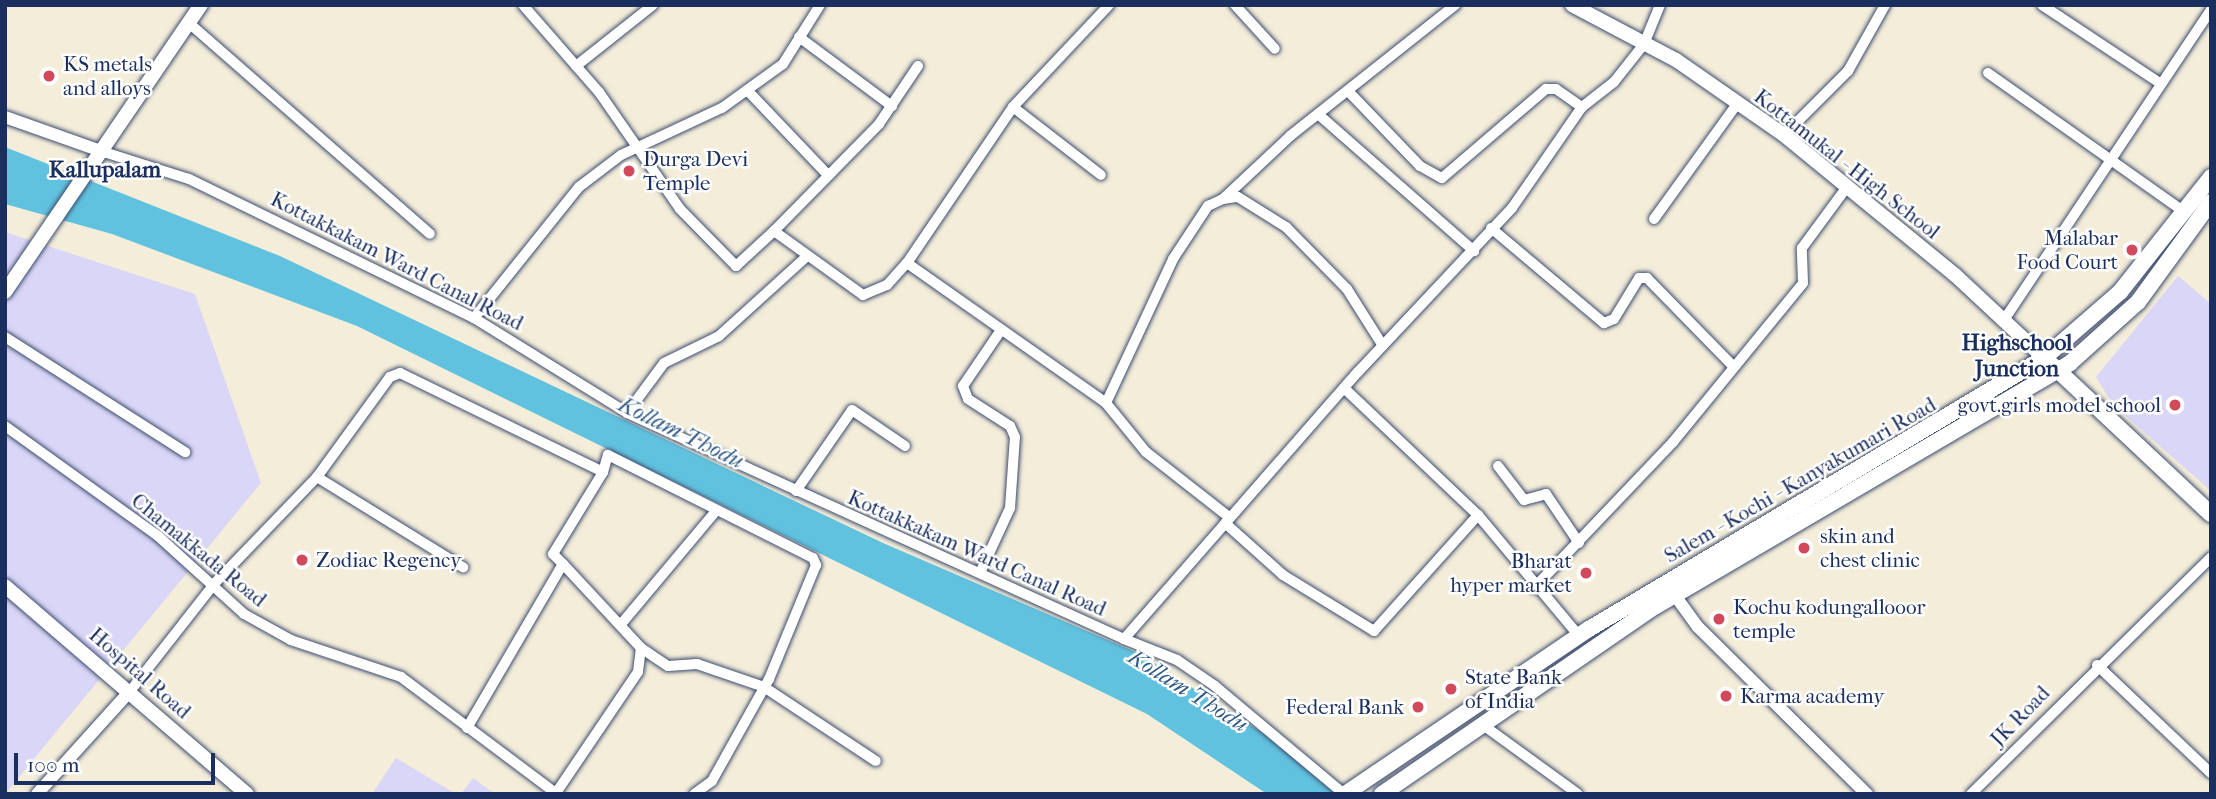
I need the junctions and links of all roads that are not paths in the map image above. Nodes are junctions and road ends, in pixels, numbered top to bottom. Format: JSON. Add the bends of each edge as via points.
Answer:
{"nodes":[{"id":1,"x":201,"y":5,"type":"edge"},
{"id":2,"x":523,"y":5,"type":"edge"},
{"id":3,"x":653,"y":5,"type":"edge"},
{"id":4,"x":820,"y":5,"type":"edge"},
{"id":5,"x":1109,"y":5,"type":"edge"},
{"id":6,"x":1235,"y":5,"type":"edge"},
{"id":7,"x":1455,"y":5,"type":"edge"},
{"id":8,"x":1572,"y":5,"type":"edge"},
{"id":9,"x":1660,"y":5,"type":"edge"},
{"id":10,"x":1885,"y":5,"type":"edge"},
{"id":11,"x":2042,"y":5,"type":"edge"},
{"id":12,"x":2211,"y":10,"type":"edge"},
{"id":13,"x":189,"y":23,"type":"junction"},
{"id":14,"x":799,"y":37,"type":"junction"},
{"id":15,"x":1643,"y":44,"type":"junction"},
{"id":16,"x":1275,"y":49,"type":"dead end"},
{"id":17,"x":576,"y":66,"type":"junction"},
{"id":18,"x":918,"y":66,"type":"dead end"},
{"id":19,"x":1988,"y":73,"type":"dead end"},
{"id":20,"x":2160,"y":83,"type":"junction"},
{"id":21,"x":747,"y":90,"type":"junction"},
{"id":22,"x":1348,"y":91,"type":"junction"},
{"id":23,"x":1737,"y":104,"type":"junction"},
{"id":24,"x":892,"y":106,"type":"junction"},
{"id":25,"x":1013,"y":107,"type":"junction"},
{"id":26,"x":1582,"y":107,"type":"junction"},
{"id":27,"x":1318,"y":114,"type":"junction"},
{"id":28,"x":5,"y":117,"type":"edge"},
{"id":29,"x":1784,"y":135,"type":"junction"},
{"id":30,"x":639,"y":148,"type":"junction"},
{"id":31,"x":104,"y":152,"type":"junction"},
{"id":32,"x":2113,"y":156,"type":"junction"},
{"id":33,"x":828,"y":175,"type":"junction"},
{"id":34,"x":1101,"y":175,"type":"dead end"},
{"id":35,"x":2211,"y":177,"type":"edge"},
{"id":36,"x":1847,"y":187,"type":"junction"},
{"id":37,"x":1223,"y":199,"type":"junction"},
{"id":38,"x":2211,"y":202,"type":"edge"},
{"id":39,"x":2184,"y":212,"type":"junction"},
{"id":40,"x":1654,"y":219,"type":"dead end"},
{"id":41,"x":1491,"y":228,"type":"junction"},
{"id":42,"x":774,"y":231,"type":"junction"},
{"id":43,"x":429,"y":234,"type":"dead end"},
{"id":44,"x":1474,"y":251,"type":"junction"},
{"id":45,"x":806,"y":257,"type":"junction"},
{"id":46,"x":908,"y":263,"type":"junction"},
{"id":47,"x":5,"y":292,"type":"edge"},
{"id":48,"x":474,"y":318,"type":"junction"},
{"id":49,"x":2004,"y":320,"type":"junction"},
{"id":50,"x":1001,"y":330,"type":"junction"},
{"id":51,"x":5,"y":337,"type":"edge"},
{"id":52,"x":1383,"y":346,"type":"junction"},
{"id":53,"x":2043,"y":358,"type":"junction"},
{"id":54,"x":1734,"y":367,"type":"junction"},
{"id":55,"x":2058,"y":370,"type":"junction"},
{"id":56,"x":1344,"y":388,"type":"junction"},
{"id":57,"x":1106,"y":404,"type":"junction"},
{"id":58,"x":627,"y":413,"type":"junction"},
{"id":59,"x":5,"y":426,"type":"edge"},
{"id":60,"x":905,"y":446,"type":"dead end"},
{"id":61,"x":185,"y":452,"type":"dead end"},
{"id":62,"x":1498,"y":466,"type":"dead end"},
{"id":63,"x":603,"y":472,"type":"junction"},
{"id":64,"x":317,"y":477,"type":"junction"},
{"id":65,"x":799,"y":495,"type":"junction"},
{"id":66,"x":1811,"y":504,"type":"junction"},
{"id":67,"x":716,"y":511,"type":"junction"},
{"id":68,"x":2211,"y":514,"type":"edge"},
{"id":69,"x":1478,"y":515,"type":"junction"},
{"id":70,"x":1227,"y":520,"type":"junction"},
{"id":71,"x":1579,"y":543,"type":"junction"},
{"id":72,"x":2211,"y":557,"type":"edge"},
{"id":73,"x":563,"y":564,"type":"junction"},
{"id":74,"x":463,"y":567,"type":"dead end"},
{"id":75,"x":980,"y":573,"type":"junction"},
{"id":76,"x":214,"y":584,"type":"junction"},
{"id":77,"x":5,"y":586,"type":"edge"},
{"id":78,"x":1534,"y":588,"type":"junction"},
{"id":79,"x":1670,"y":589,"type":"junction"},
{"id":80,"x":622,"y":622,"type":"junction"},
{"id":81,"x":1579,"y":636,"type":"junction"},
{"id":82,"x":1124,"y":639,"type":"junction"},
{"id":83,"x":641,"y":649,"type":"junction"},
{"id":84,"x":2097,"y":666,"type":"junction"},
{"id":85,"x":764,"y":687,"type":"junction"},
{"id":86,"x":131,"y":690,"type":"junction"},
{"id":87,"x":1483,"y":725,"type":"junction"},
{"id":88,"x":467,"y":728,"type":"junction"},
{"id":89,"x":876,"y":761,"type":"dead end"},
{"id":90,"x":2211,"y":773,"type":"edge"},
{"id":91,"x":37,"y":794,"type":"edge"},
{"id":92,"x":247,"y":794,"type":"edge"},
{"id":93,"x":557,"y":794,"type":"edge"},
{"id":94,"x":694,"y":794,"type":"edge"},
{"id":95,"x":1344,"y":794,"type":"edge"},
{"id":96,"x":1382,"y":794,"type":"edge"},
{"id":97,"x":1578,"y":794,"type":"edge"},
{"id":98,"x":1867,"y":794,"type":"edge"},
{"id":99,"x":1971,"y":794,"type":"edge"}],
"edges":[{"from":1,"to":13,"type":"main road"},
{"from":2,"to":17,"type":"street"},
{"from":3,"to":17,"type":"street"},
{"from":4,"to":14,"type":"street"},
{"from":5,"to":25,"type":"street"},
{"from":6,"to":16,"type":"street"},
{"from":7,"to":22,"type":"street"},
{"from":8,"to":15,"type":"main road","name":"Kottamukal - High School"},
{"from":9,"to":15,"type":"street","name":"Kottakkakam Ward Canal Road"},
{"from":10,"to":29,"type":"street","via":[[1862,52]]},
{"from":11,"to":20,"type":"street"},
{"from":12,"to":20,"type":"street"},
{"from":13,"to":31,"type":"main road"},
{"from":13,"to":43,"type":"street"},
{"from":14,"to":21,"type":"street","via":[[783,64]]},
{"from":14,"to":24,"type":"street"},
{"from":15,"to":23,"type":"main road","name":"Kottamukal - High School"},
{"from":15,"to":26,"type":"street","name":"Kottakkakam Ward Canal Road","via":[[1615,82]]},
{"from":17,"to":30,"type":"street"},
{"from":18,"to":24,"type":"street"},
{"from":19,"to":32,"type":"street"},
{"from":20,"to":32,"type":"street"},
{"from":21,"to":30,"type":"street"},
{"from":21,"to":33,"type":"street"},
{"from":22,"to":26,"type":"street","via":[[1420,166],[1442,178],[1546,89],[1556,89]]},
{"from":22,"to":27,"type":"street"},
{"from":23,"to":29,"type":"main road","name":"Kottamukal - High School"},
{"from":23,"to":40,"type":"street"},
{"from":24,"to":33,"type":"street"},
{"from":25,"to":34,"type":"street"},
{"from":25,"to":46,"type":"street"},
{"from":26,"to":41,"type":"street","name":"Kottakkakam Ward Canal Road"},
{"from":27,"to":37,"type":"street"},
{"from":27,"to":44,"type":"street"},
{"from":28,"to":31,"type":"street"},
{"from":29,"to":36,"type":"main road","name":"Kottamukal - High School"},
{"from":30,"to":42,"type":"street","via":[[680,209],[736,266]]},
{"from":30,"to":48,"type":"street","via":[[579,187]]},
{"from":31,"to":47,"type":"main road"},
{"from":31,"to":48,"type":"street","name":"Kottakkakam Ward Canal Road","via":[[189,179]]},
{"from":32,"to":39,"type":"street"},
{"from":32,"to":49,"type":"street"},
{"from":33,"to":42,"type":"street"},
{"from":35,"to":39,"type":"main road","name":"Salem - Kochi - Kanyakumari Road"},
{"from":36,"to":49,"type":"main road","name":"Kottamukal - High School"},
{"from":36,"to":54,"type":"street","via":[[1802,248],[1803,284]]},
{"from":37,"to":52,"type":"street","via":[[1238,197],[1286,226],[1347,289]]},
{"from":37,"to":57,"type":"street","via":[[1208,206],[1173,260]]},
{"from":38,"to":55,"type":"main road","name":"Salem - Kochi - Kanyakumari Road","via":[[2138,302]]},
{"from":39,"to":53,"type":"main road","name":"Salem - Kochi - Kanyakumari Road","via":[[2120,292]]},
{"from":41,"to":44,"type":"street","name":"Kottakkakam Ward Canal Road"},
{"from":41,"to":54,"type":"street","via":[[1604,323],[1614,318],[1639,278],[1647,278]]},
{"from":42,"to":45,"type":"street"},
{"from":44,"to":52,"type":"street","name":"Kottakkakam Ward Canal Road"},
{"from":45,"to":46,"type":"street","via":[[863,295],[887,285]]},
{"from":45,"to":58,"type":"street","via":[[719,336],[664,363]]},
{"from":46,"to":50,"type":"street"},
{"from":48,"to":58,"type":"street","name":"Kottakkakam Ward Canal Road"},
{"from":49,"to":53,"type":"main road","name":"Kottamukal - High School"},
{"from":50,"to":57,"type":"street"},
{"from":50,"to":75,"type":"street","via":[[963,386],[968,399],[1010,426],[1015,437],[1010,508]]},
{"from":51,"to":61,"type":"street"},
{"from":52,"to":56,"type":"street","name":"Kottakkakam Ward Canal Road"},
{"from":53,"to":55,"type":"main road"},
{"from":53,"to":66,"type":"main road","name":"Salem - Kochi - Kanyakumari Road"},
{"from":54,"to":71,"type":"street"},
{"from":55,"to":66,"type":"main road","name":"Salem - Kochi - Kanyakumari Road"},
{"from":55,"to":68,"type":"main road"},
{"from":56,"to":69,"type":"street"},
{"from":56,"to":70,"type":"street","name":"Kottakkakam Ward Canal Road"},
{"from":57,"to":70,"type":"street","via":[[1146,452]]},
{"from":58,"to":65,"type":"street","name":"Kottakkakam Ward Canal Road"},
{"from":59,"to":76,"type":"street","name":"Chamakkada Road"},
{"from":60,"to":65,"type":"street","via":[[852,410]]},
{"from":62,"to":71,"type":"street","via":[[1524,500],[1546,494]]},
{"from":63,"to":64,"type":"street","via":[[400,373],[390,377]]},
{"from":63,"to":67,"type":"street","via":[[608,455]]},
{"from":63,"to":73,"type":"street","via":[[553,554]]},
{"from":64,"to":74,"type":"street"},
{"from":64,"to":76,"type":"street"},
{"from":65,"to":75,"type":"street","name":"Kottakkakam Ward Canal Road"},
{"from":66,"to":79,"type":"main road","name":"Salem - Kochi - Kanyakumari Road"},
{"from":67,"to":80,"type":"street"},
{"from":67,"to":85,"type":"street","via":[[809,554],[816,565]]},
{"from":69,"to":70,"type":"street","via":[[1374,631],[1283,575]]},
{"from":69,"to":78,"type":"street"},
{"from":70,"to":82,"type":"street","name":"Kottakkakam Ward Canal Road"},
{"from":71,"to":78,"type":"street"},
{"from":72,"to":84,"type":"street","name":"JK Road"},
{"from":73,"to":80,"type":"street"},
{"from":73,"to":88,"type":"street"},
{"from":75,"to":82,"type":"street","name":"Kottakkakam Ward Canal Road"},
{"from":76,"to":86,"type":"street"},
{"from":76,"to":88,"type":"street","name":"Chamakkada Road","via":[[244,614],[279,634],[401,677]]},
{"from":77,"to":86,"type":"main road","name":"Hospital Road"},
{"from":78,"to":81,"type":"street"},
{"from":79,"to":81,"type":"main road","name":"Salem - Kochi - Kanyakumari Road"},
{"from":79,"to":87,"type":"main road","name":"Salem - Kochi - Kanyakumari Road"},
{"from":79,"to":98,"type":"street"},
{"from":80,"to":83,"type":"street"},
{"from":81,"to":95,"type":"main road","name":"Salem - Kochi - Kanyakumari Road"},
{"from":82,"to":95,"type":"street","via":[[1177,660],[1215,685]]},
{"from":83,"to":85,"type":"street","via":[[667,666],[697,664]]},
{"from":83,"to":93,"type":"street","via":[[632,683]]},
{"from":84,"to":90,"type":"street"},
{"from":84,"to":99,"type":"street","name":"JK Road"},
{"from":85,"to":89,"type":"street"},
{"from":85,"to":94,"type":"street","via":[[712,781]]},
{"from":86,"to":91,"type":"street"},
{"from":86,"to":92,"type":"main road","name":"Hospital Road"},
{"from":87,"to":96,"type":"main road","name":"Salem - Kochi - Kanyakumari Road"},
{"from":87,"to":97,"type":"street"},
{"from":88,"to":93,"type":"street","name":"Chamakkada Road"}]}
